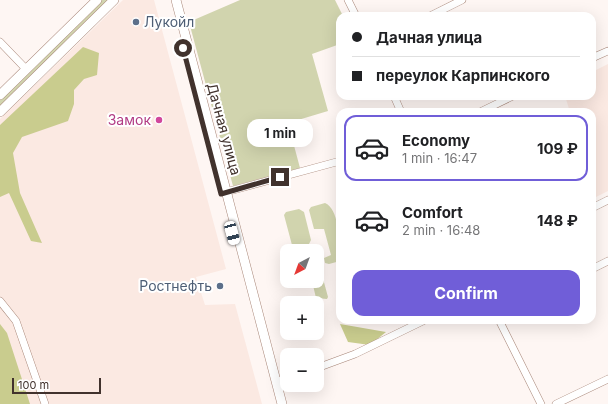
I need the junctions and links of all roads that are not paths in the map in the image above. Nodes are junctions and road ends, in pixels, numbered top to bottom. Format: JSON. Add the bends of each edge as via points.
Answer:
{"nodes":[{"id":1,"x":97,"y":0,"type":"edge"},
{"id":2,"x":114,"y":0,"type":"edge"},
{"id":3,"x":171,"y":0,"type":"edge"},
{"id":4,"x":176,"y":0,"type":"edge"},
{"id":5,"x":348,"y":0,"type":"edge"},
{"id":6,"x":462,"y":0,"type":"edge"},
{"id":7,"x":354,"y":12,"type":"edge"},
{"id":8,"x":438,"y":12,"type":"edge"},
{"id":9,"x":0,"y":42,"type":"edge"},
{"id":10,"x":608,"y":51,"type":"edge"},
{"id":11,"x":596,"y":56,"type":"edge"},
{"id":12,"x":26,"y":69,"type":"junction"},
{"id":13,"x":0,"y":95,"type":"edge"},
{"id":14,"x":505,"y":100,"type":"edge"},
{"id":15,"x":488,"y":108,"type":"edge"},
{"id":16,"x":0,"y":112,"type":"edge"},
{"id":17,"x":336,"y":162,"type":"edge"},
{"id":18,"x":224,"y":193,"type":"junction"},
{"id":19,"x":608,"y":200,"type":"edge"},
{"id":20,"x":596,"y":206,"type":"edge"},
{"id":21,"x":608,"y":261,"type":"edge"},
{"id":22,"x":596,"y":267,"type":"edge"},
{"id":23,"x":0,"y":301,"type":"edge"},
{"id":24,"x":417,"y":324,"type":"edge"},
{"id":25,"x":501,"y":324,"type":"edge"},
{"id":26,"x":324,"y":365,"type":"edge"},
{"id":27,"x":608,"y":379,"type":"edge"},
{"id":28,"x":280,"y":381,"type":"edge"},
{"id":29,"x":274,"y":383,"type":"junction"},
{"id":30,"x":45,"y":404,"type":"edge"},
{"id":31,"x":277,"y":404,"type":"edge"},
{"id":32,"x":282,"y":404,"type":"edge"},
{"id":33,"x":541,"y":404,"type":"edge"},
{"id":34,"x":556,"y":404,"type":"edge"}],
"edges":[{"from":1,"to":12,"type":"main road"},
{"from":2,"to":16,"type":"main road"},
{"from":3,"to":18,"type":"main road","name":"Дачная улица"},
{"from":4,"to":18,"type":"main road","name":"Дачная улица"},
{"from":5,"to":7,"type":"street"},
{"from":6,"to":8,"type":"street"},
{"from":9,"to":12,"type":"street"},
{"from":10,"to":11,"type":"street"},
{"from":12,"to":13,"type":"main road"},
{"from":14,"to":15,"type":"street"},
{"from":17,"to":18,"type":"street"},
{"from":18,"to":29,"type":"main road","name":"Дачная улица"},
{"from":19,"to":20,"type":"street"},
{"from":21,"to":22,"type":"street"},
{"from":23,"to":30,"type":"street","via":[[16,321]]},
{"from":24,"to":26,"type":"street","via":[[355,354]]},
{"from":25,"to":33,"type":"street"},
{"from":27,"to":34,"type":"street"},
{"from":28,"to":29,"type":"street"},
{"from":29,"to":31,"type":"main road","name":"Дачная улица"},
{"from":29,"to":32,"type":"main road","name":"Дачная улица"}]}
